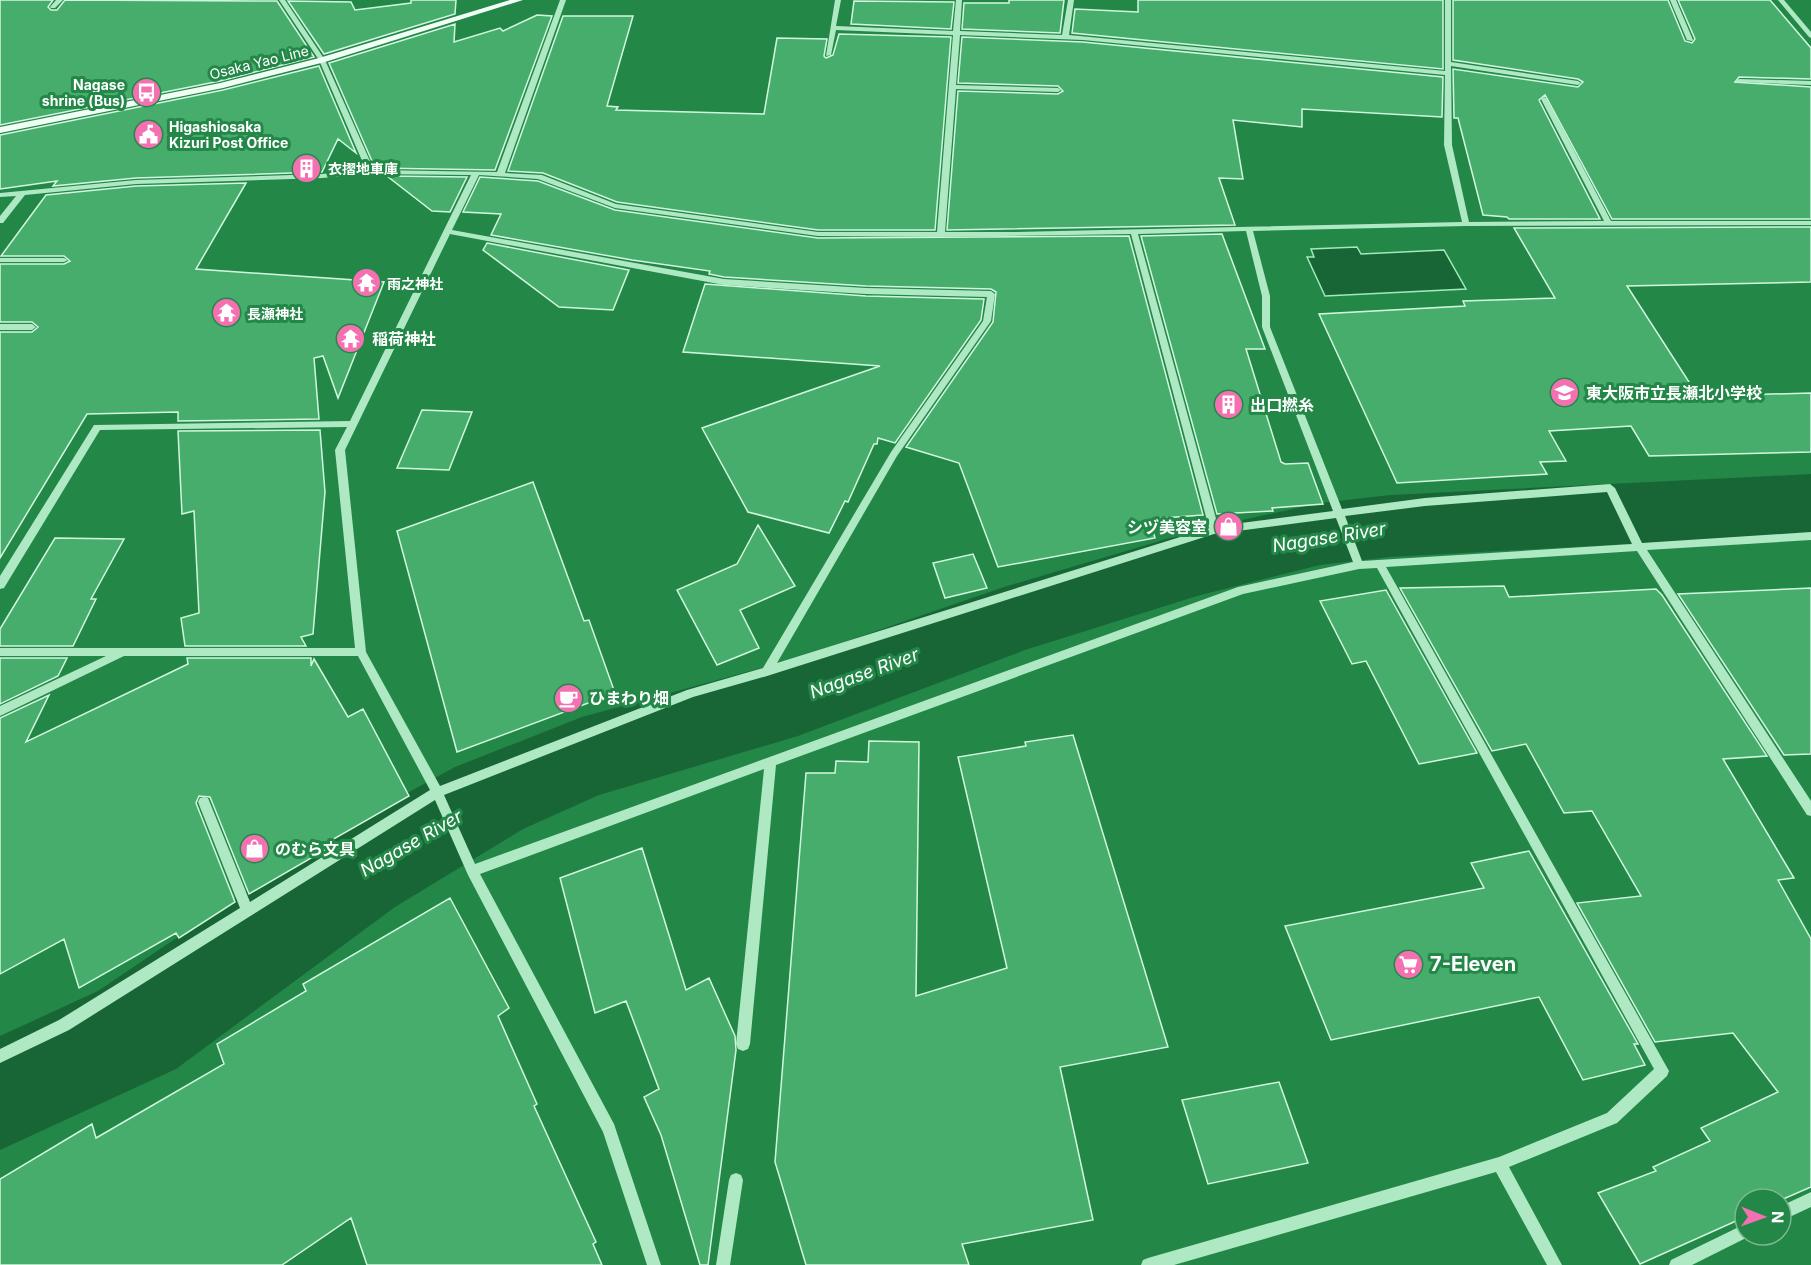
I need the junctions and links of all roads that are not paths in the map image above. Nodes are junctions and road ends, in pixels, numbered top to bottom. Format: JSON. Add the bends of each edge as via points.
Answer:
{"nodes":[{"id":1,"x":60,"y":0,"type":"edge"},
{"id":2,"x":282,"y":0,"type":"edge"},
{"id":3,"x":519,"y":0,"type":"edge"},
{"id":4,"x":563,"y":0,"type":"edge"},
{"id":5,"x":838,"y":0,"type":"edge"},
{"id":6,"x":959,"y":0,"type":"edge"},
{"id":7,"x":1071,"y":0,"type":"edge"},
{"id":8,"x":1448,"y":0,"type":"edge"},
{"id":9,"x":1673,"y":0,"type":"edge"},
{"id":10,"x":1781,"y":0,"type":"edge"},
{"id":11,"x":53,"y":7,"type":"dead end"},
{"id":12,"x":833,"y":28,"type":"junction"},
{"id":13,"x":958,"y":35,"type":"junction"},
{"id":14,"x":1811,"y":36,"type":"edge"},
{"id":15,"x":1065,"y":38,"type":"junction"},
{"id":16,"x":1690,"y":40,"type":"dead end"},
{"id":17,"x":828,"y":55,"type":"dead end"},
{"id":18,"x":322,"y":60,"type":"junction"},
{"id":19,"x":1448,"y":69,"type":"junction"},
{"id":20,"x":1739,"y":81,"type":"dead end"},
{"id":21,"x":1578,"y":83,"type":"dead end"},
{"id":22,"x":1811,"y":83,"type":"edge"},
{"id":23,"x":954,"y":87,"type":"junction"},
{"id":24,"x":1058,"y":90,"type":"dead end"},
{"id":25,"x":1544,"y":99,"type":"dead end"},
{"id":26,"x":0,"y":130,"type":"edge"},
{"id":27,"x":371,"y":172,"type":"junction"},
{"id":28,"x":476,"y":173,"type":"junction"},
{"id":29,"x":500,"y":174,"type":"junction"},
{"id":30,"x":23,"y":192,"type":"junction"},
{"id":31,"x":0,"y":195,"type":"edge"},
{"id":32,"x":0,"y":221,"type":"edge"},
{"id":33,"x":1811,"y":223,"type":"edge"},
{"id":34,"x":1466,"y":224,"type":"junction"},
{"id":35,"x":1609,"y":224,"type":"junction"},
{"id":36,"x":1250,"y":229,"type":"junction"},
{"id":37,"x":447,"y":231,"type":"junction"},
{"id":38,"x":1134,"y":232,"type":"junction"},
{"id":39,"x":941,"y":235,"type":"junction"},
{"id":40,"x":0,"y":260,"type":"edge"},
{"id":41,"x":64,"y":260,"type":"dead end"},
{"id":42,"x":0,"y":327,"type":"edge"},
{"id":43,"x":32,"y":327,"type":"dead end"},
{"id":44,"x":353,"y":424,"type":"junction"},
{"id":45,"x":1341,"y":519,"type":"junction"},
{"id":46,"x":1214,"y":530,"type":"junction"},
{"id":47,"x":1811,"y":536,"type":"edge"},
{"id":48,"x":1638,"y":545,"type":"junction"},
{"id":49,"x":1380,"y":564,"type":"junction"},
{"id":50,"x":1359,"y":565,"type":"junction"},
{"id":51,"x":0,"y":585,"type":"edge"},
{"id":52,"x":0,"y":652,"type":"edge"},
{"id":53,"x":361,"y":652,"type":"junction"},
{"id":54,"x":122,"y":653,"type":"junction"},
{"id":55,"x":767,"y":670,"type":"junction"},
{"id":56,"x":0,"y":711,"type":"edge"},
{"id":57,"x":771,"y":761,"type":"junction"},
{"id":58,"x":437,"y":792,"type":"junction"},
{"id":59,"x":204,"y":802,"type":"dead end"},
{"id":60,"x":1811,"y":811,"type":"edge"},
{"id":61,"x":472,"y":871,"type":"junction"},
{"id":62,"x":247,"y":911,"type":"junction"},
{"id":63,"x":742,"y":1044,"type":"dead end"},
{"id":64,"x":0,"y":1056,"type":"edge"},
{"id":65,"x":1499,"y":1164,"type":"junction"},
{"id":66,"x":736,"y":1180,"type":"dead end"},
{"id":67,"x":1811,"y":1199,"type":"edge"},
{"id":68,"x":1793,"y":1208,"type":"edge"},
{"id":69,"x":1733,"y":1238,"type":"edge"},
{"id":70,"x":654,"y":1265,"type":"edge"},
{"id":71,"x":723,"y":1265,"type":"edge"},
{"id":72,"x":1148,"y":1265,"type":"edge"},
{"id":73,"x":1555,"y":1265,"type":"edge"},
{"id":74,"x":1676,"y":1265,"type":"edge"}],
"edges":[{"from":1,"to":11,"type":"street"},
{"from":2,"to":18,"type":"street"},
{"from":3,"to":18,"type":"main road","name":"Osaka Yao Line"},
{"from":4,"to":29,"type":"street"},
{"from":5,"to":12,"type":"street"},
{"from":6,"to":13,"type":"street"},
{"from":7,"to":15,"type":"street"},
{"from":8,"to":19,"type":"street"},
{"from":9,"to":16,"type":"street"},
{"from":10,"to":14,"type":"street"},
{"from":12,"to":13,"type":"street"},
{"from":12,"to":17,"type":"street"},
{"from":13,"to":15,"type":"street"},
{"from":13,"to":23,"type":"street"},
{"from":15,"to":19,"type":"street"},
{"from":18,"to":26,"type":"main road","name":"Osaka Yao Line","via":[[143,104]]},
{"from":18,"to":27,"type":"street"},
{"from":19,"to":21,"type":"street"},
{"from":19,"to":34,"type":"street","via":[[1448,145]]},
{"from":20,"to":22,"type":"street"},
{"from":23,"to":24,"type":"street"},
{"from":23,"to":39,"type":"street"},
{"from":25,"to":35,"type":"street"},
{"from":27,"to":28,"type":"street"},
{"from":27,"to":30,"type":"street","via":[[136,182]]},
{"from":28,"to":29,"type":"street"},
{"from":28,"to":37,"type":"street"},
{"from":29,"to":39,"type":"street","via":[[539,177],[615,206],[819,234]]},
{"from":30,"to":31,"type":"street"},
{"from":30,"to":32,"type":"street"},
{"from":33,"to":35,"type":"street"},
{"from":34,"to":35,"type":"street"},
{"from":34,"to":36,"type":"street"},
{"from":36,"to":38,"type":"street"},
{"from":36,"to":45,"type":"street","via":[[1266,296],[1266,327]]},
{"from":37,"to":44,"type":"street"},
{"from":37,"to":55,"type":"street","via":[[723,282],[991,294],[987,321],[894,453]]},
{"from":38,"to":39,"type":"street"},
{"from":38,"to":46,"type":"street"},
{"from":40,"to":41,"type":"street"},
{"from":42,"to":43,"type":"street"},
{"from":44,"to":51,"type":"street","via":[[97,427]]},
{"from":44,"to":53,"type":"street","via":[[340,450]]},
{"from":45,"to":46,"type":"street"},
{"from":45,"to":48,"type":"street","via":[[1425,502],[1610,488]]},
{"from":45,"to":50,"type":"street"},
{"from":46,"to":55,"type":"street"},
{"from":47,"to":48,"type":"street"},
{"from":48,"to":49,"type":"street"},
{"from":48,"to":60,"type":"street"},
{"from":49,"to":50,"type":"street"},
{"from":49,"to":65,"type":"street","via":[[1662,1071],[1612,1118]]},
{"from":50,"to":57,"type":"street","via":[[1242,590]]},
{"from":52,"to":54,"type":"street"},
{"from":53,"to":54,"type":"street"},
{"from":53,"to":58,"type":"street"},
{"from":54,"to":56,"type":"street"},
{"from":55,"to":58,"type":"street","via":[[690,693]]},
{"from":57,"to":61,"type":"street"},
{"from":57,"to":63,"type":"street"},
{"from":58,"to":61,"type":"street"},
{"from":58,"to":62,"type":"street"},
{"from":59,"to":62,"type":"street"},
{"from":61,"to":70,"type":"street","via":[[609,1129]]},
{"from":62,"to":64,"type":"street","via":[[64,1025]]},
{"from":65,"to":72,"type":"street"},
{"from":65,"to":73,"type":"street"},
{"from":66,"to":71,"type":"street"},
{"from":67,"to":68,"type":"street"},
{"from":69,"to":74,"type":"street"}]}
